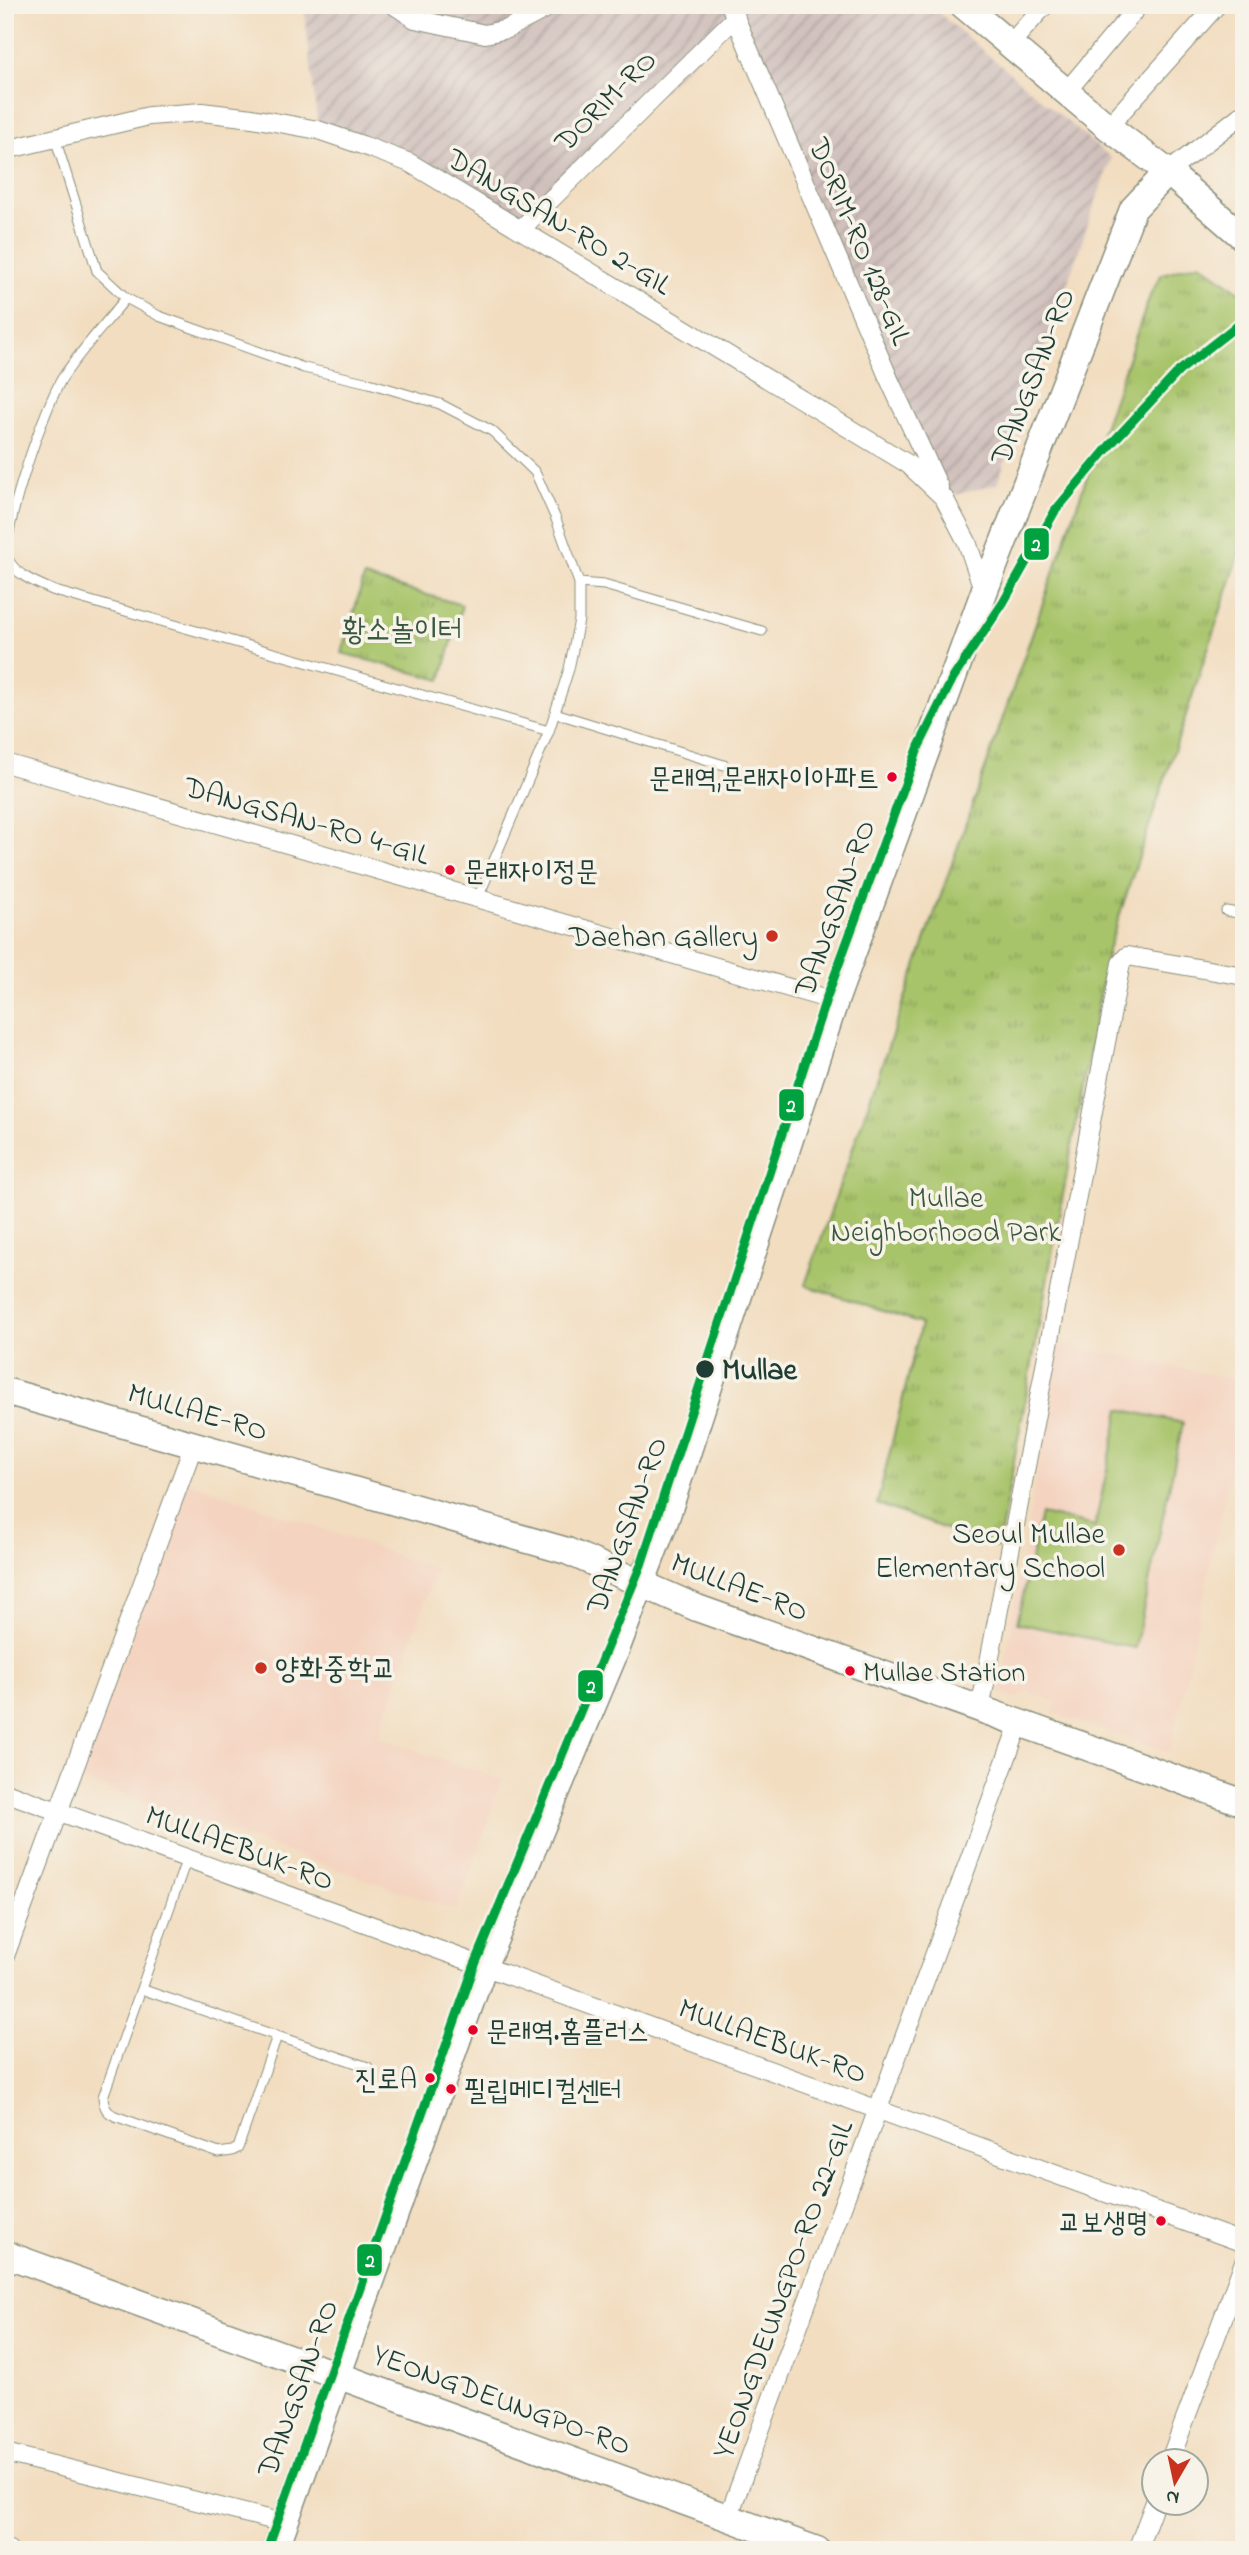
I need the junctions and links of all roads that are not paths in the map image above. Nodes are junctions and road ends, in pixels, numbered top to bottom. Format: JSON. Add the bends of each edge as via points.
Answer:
{"nodes":[{"id":1,"x":394,"y":5,"type":"edge"},
{"id":2,"x":553,"y":5,"type":"edge"},
{"id":3,"x":963,"y":5,"type":"edge"},
{"id":4,"x":1045,"y":5,"type":"edge"},
{"id":5,"x":1139,"y":5,"type":"edge"},
{"id":6,"x":1217,"y":5,"type":"edge"},
{"id":7,"x":733,"y":11,"type":"edge"},
{"id":8,"x":1010,"y":44,"type":"junction"},
{"id":9,"x":1066,"y":92,"type":"junction"},
{"id":10,"x":1244,"y":113,"type":"edge"},
{"id":11,"x":1108,"y":127,"type":"junction"},
{"id":12,"x":55,"y":138,"type":"junction"},
{"id":13,"x":5,"y":150,"type":"edge"},
{"id":14,"x":1168,"y":172,"type":"junction"},
{"id":15,"x":520,"y":230,"type":"junction"},
{"id":16,"x":1244,"y":238,"type":"edge"},
{"id":17,"x":126,"y":298,"type":"junction"},
{"id":18,"x":944,"y":498,"type":"junction"},
{"id":19,"x":6,"y":558,"type":"edge"},
{"id":20,"x":579,"y":583,"type":"junction"},
{"id":21,"x":984,"y":592,"type":"junction"},
{"id":22,"x":762,"y":631,"type":"dead end"},
{"id":23,"x":555,"y":713,"type":"junction"},
{"id":24,"x":549,"y":731,"type":"junction"},
{"id":25,"x":5,"y":763,"type":"edge"},
{"id":26,"x":724,"y":765,"type":"dead end"},
{"id":27,"x":478,"y":898,"type":"junction"},
{"id":28,"x":1226,"y":911,"type":"dead end"},
{"id":29,"x":1244,"y":914,"type":"edge"},
{"id":30,"x":1244,"y":976,"type":"edge"},
{"id":31,"x":835,"y":1001,"type":"junction"},
{"id":32,"x":5,"y":1391,"type":"edge"},
{"id":33,"x":194,"y":1444,"type":"junction"},
{"id":34,"x":642,"y":1584,"type":"junction"},
{"id":35,"x":980,"y":1710,"type":"junction"},
{"id":36,"x":1019,"y":1724,"type":"junction"},
{"id":37,"x":5,"y":1792,"type":"edge"},
{"id":38,"x":1244,"y":1803,"type":"edge"},
{"id":39,"x":58,"y":1812,"type":"junction"},
{"id":40,"x":187,"y":1858,"type":"junction"},
{"id":41,"x":5,"y":1956,"type":"edge"},
{"id":42,"x":484,"y":1965,"type":"junction"},
{"id":43,"x":141,"y":1989,"type":"junction"},
{"id":44,"x":277,"y":2036,"type":"junction"},
{"id":45,"x":368,"y":2067,"type":"dead end"},
{"id":46,"x":878,"y":2109,"type":"junction"},
{"id":47,"x":1244,"y":2243,"type":"edge"},
{"id":48,"x":5,"y":2254,"type":"edge"},
{"id":49,"x":1244,"y":2262,"type":"edge"},
{"id":50,"x":337,"y":2374,"type":"junction"},
{"id":51,"x":1175,"y":2446,"type":"edge"},
{"id":52,"x":5,"y":2453,"type":"edge"},
{"id":53,"x":1150,"y":2516,"type":"edge"},
{"id":54,"x":728,"y":2518,"type":"junction"},
{"id":55,"x":284,"y":2523,"type":"junction"},
{"id":56,"x":275,"y":2550,"type":"edge"},
{"id":57,"x":817,"y":2550,"type":"edge"},
{"id":58,"x":1137,"y":2550,"type":"edge"}],
"edges":[{"from":1,"to":2,"type":"street","via":[[415,19],[485,34],[507,29]]},
{"from":3,"to":8,"type":"main road"},
{"from":4,"to":8,"type":"street"},
{"from":5,"to":9,"type":"street"},
{"from":6,"to":11,"type":"street"},
{"from":7,"to":15,"type":"street","name":"DORIM-RO"},
{"from":7,"to":18,"type":"street","name":"DORIM-RO 128-GIL"},
{"from":8,"to":9,"type":"main road"},
{"from":9,"to":11,"type":"main road"},
{"from":10,"to":14,"type":"street"},
{"from":11,"to":14,"type":"main road"},
{"from":12,"to":13,"type":"street","name":"DANGSAN-RO 2-GIL"},
{"from":12,"to":15,"type":"street","name":"DANGSAN-RO 2-GIL","via":[[149,116],[202,112],[318,130],[410,163]]},
{"from":12,"to":17,"type":"lane","via":[[97,271]]},
{"from":14,"to":16,"type":"main road"},
{"from":14,"to":21,"type":"main road","name":"DANGSAN-RO","via":[[1133,209]]},
{"from":15,"to":18,"type":"street","name":"DANGSAN-RO 2-GIL","via":[[908,464]]},
{"from":17,"to":19,"type":"lane","via":[[62,378],[15,491]]},
{"from":17,"to":20,"type":"lane","via":[[159,316],[304,368],[440,404],[492,431],[535,472]]},
{"from":18,"to":21,"type":"street","name":"DANGSAN-RO 2-GIL","via":[[967,542]]},
{"from":19,"to":24,"type":"lane","via":[[20,573],[55,591]]},
{"from":20,"to":22,"type":"lane","via":[[604,585]]},
{"from":20,"to":23,"type":"lane","via":[[579,620]]},
{"from":21,"to":31,"type":"main road","name":"DANGSAN-RO"},
{"from":23,"to":24,"type":"lane"},
{"from":23,"to":26,"type":"lane"},
{"from":24,"to":27,"type":"lane"},
{"from":25,"to":27,"type":"street","name":"DANGSAN-RO 4-GIL"},
{"from":27,"to":31,"type":"street","name":"DANGSAN-RO 4-GIL"},
{"from":28,"to":29,"type":"lane"},
{"from":30,"to":35,"type":"street","via":[[1127,956],[1121,963]]},
{"from":31,"to":34,"type":"main road","name":"DANGSAN-RO"},
{"from":32,"to":33,"type":"main road","name":"MULLAE-RO"},
{"from":33,"to":34,"type":"main road","name":"MULLAE-RO","via":[[567,1551]]},
{"from":33,"to":39,"type":"street"},
{"from":34,"to":35,"type":"main road","name":"MULLAE-RO"},
{"from":34,"to":42,"type":"main road","name":"DANGSAN-RO"},
{"from":35,"to":36,"type":"main road","name":"MULLAE-RO"},
{"from":36,"to":38,"type":"main road","name":"MULLAE-RO"},
{"from":36,"to":46,"type":"street","name":"YEONGDEUNGPO-RO 22-GIL"},
{"from":37,"to":39,"type":"street","name":"MULLAEBUK-RO"},
{"from":39,"to":40,"type":"street","name":"MULLAEBUK-RO"},
{"from":39,"to":41,"type":"street"},
{"from":40,"to":42,"type":"street","name":"MULLAEBUK-RO"},
{"from":40,"to":43,"type":"lane"},
{"from":42,"to":46,"type":"street","name":"MULLAEBUK-RO"},
{"from":42,"to":50,"type":"main road","name":"DANGSAN-RO"},
{"from":43,"to":44,"type":"lane"},
{"from":43,"to":44,"type":"lane","via":[[103,2097],[105,2109],[219,2153],[239,2148]]},
{"from":44,"to":45,"type":"lane"},
{"from":46,"to":47,"type":"street","name":"MULLAEBUK-RO"},
{"from":46,"to":54,"type":"street","name":"YEONGDEUNGPO-RO 22-GIL"},
{"from":48,"to":50,"type":"main road","name":"YEONGDEUNGPO-RO"},
{"from":49,"to":51,"type":"street"},
{"from":50,"to":54,"type":"main road","name":"YEONGDEUNGPO-RO"},
{"from":50,"to":55,"type":"main road","name":"DANGSAN-RO"},
{"from":52,"to":55,"type":"street"},
{"from":53,"to":58,"type":"street"},
{"from":54,"to":57,"type":"main road","name":"YEONGDEUNGPO-RO"},
{"from":55,"to":56,"type":"main road","name":"DANGSAN-RO"}]}
